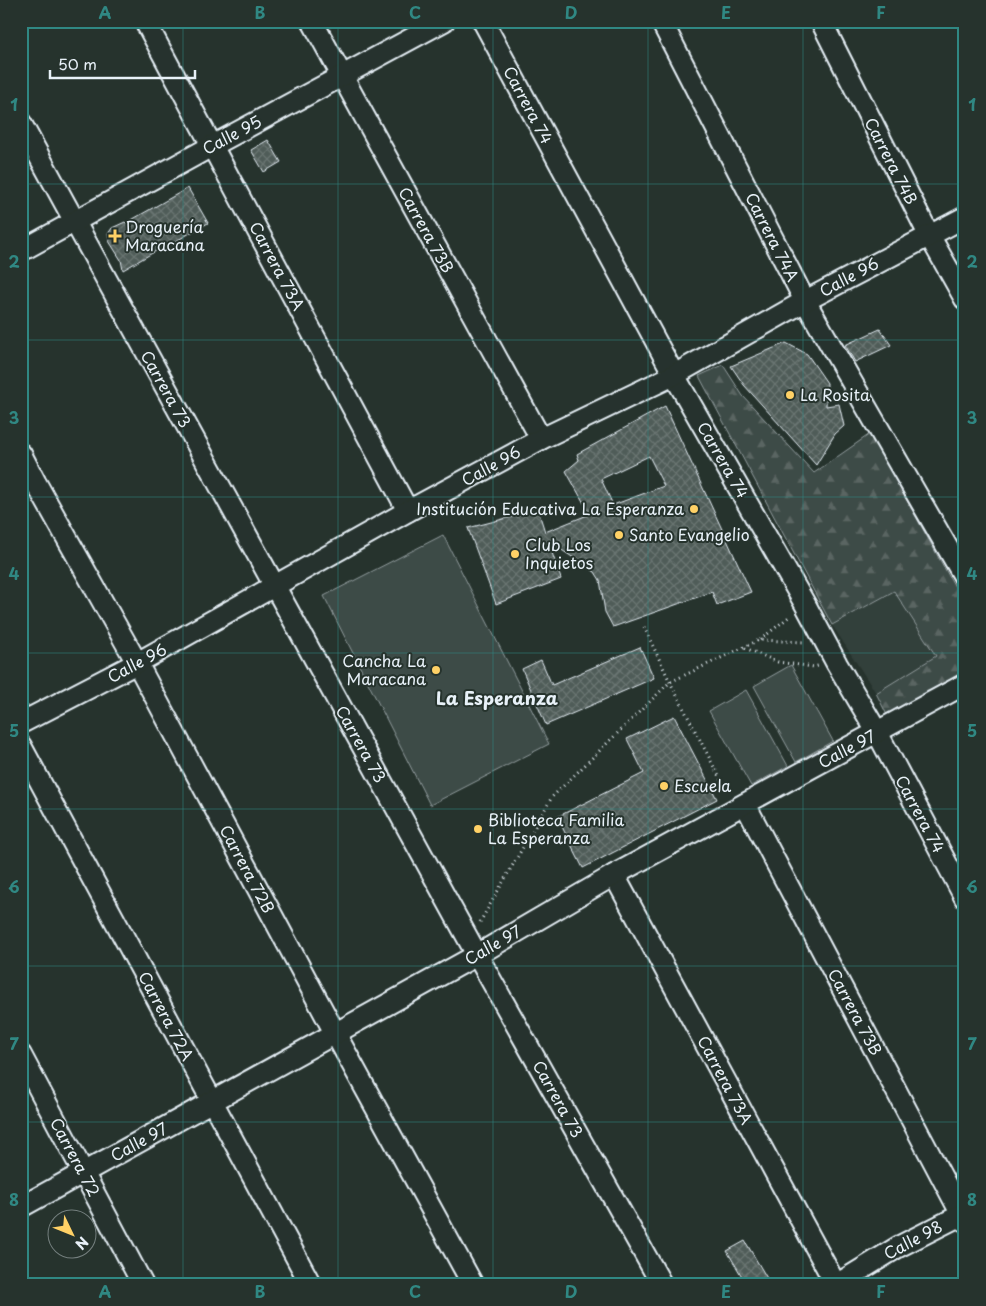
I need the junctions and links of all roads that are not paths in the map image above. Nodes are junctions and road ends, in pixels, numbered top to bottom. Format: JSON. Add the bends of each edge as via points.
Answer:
{"nodes":[{"id":1,"x":145,"y":21,"type":"edge"},
{"id":2,"x":312,"y":21,"type":"edge"},
{"id":3,"x":444,"y":21,"type":"edge"},
{"id":4,"x":483,"y":21,"type":"edge"},
{"id":5,"x":661,"y":21,"type":"edge"},
{"id":6,"x":821,"y":21,"type":"edge"},
{"id":7,"x":342,"y":76,"type":"junction"},
{"id":8,"x":21,"y":123,"type":"edge"},
{"id":9,"x":212,"y":146,"type":"junction"},
{"id":10,"x":965,"y":217,"type":"edge"},
{"id":11,"x":74,"y":222,"type":"junction"},
{"id":12,"x":928,"y":235,"type":"junction"},
{"id":13,"x":21,"y":251,"type":"edge"},
{"id":14,"x":965,"y":299,"type":"edge"},
{"id":15,"x":805,"y":301,"type":"junction"},
{"id":16,"x":674,"y":375,"type":"junction"},
{"id":17,"x":541,"y":439,"type":"junction"},
{"id":18,"x":21,"y":454,"type":"edge"},
{"id":19,"x":408,"y":512,"type":"junction"},
{"id":20,"x":965,"y":578,"type":"edge"},
{"id":21,"x":274,"y":587,"type":"junction"},
{"id":22,"x":137,"y":664,"type":"junction"},
{"id":23,"x":965,"y":684,"type":"edge"},
{"id":24,"x":21,"y":723,"type":"edge"},
{"id":25,"x":877,"y":732,"type":"junction"},
{"id":26,"x":21,"y":746,"type":"edge"},
{"id":27,"x":740,"y":806,"type":"junction"},
{"id":28,"x":614,"y":875,"type":"junction"},
{"id":29,"x":965,"y":898,"type":"edge"},
{"id":30,"x":474,"y":949,"type":"junction"},
{"id":31,"x":335,"y":1033,"type":"junction"},
{"id":32,"x":21,"y":1055,"type":"edge"},
{"id":33,"x":212,"y":1101,"type":"junction"},
{"id":34,"x":84,"y":1173,"type":"junction"},
{"id":35,"x":21,"y":1207,"type":"edge"},
{"id":36,"x":964,"y":1216,"type":"edge"},
{"id":37,"x":143,"y":1285,"type":"edge"},
{"id":38,"x":311,"y":1285,"type":"edge"},
{"id":39,"x":473,"y":1285,"type":"edge"},
{"id":40,"x":662,"y":1285,"type":"edge"},
{"id":41,"x":836,"y":1285,"type":"edge"}],
"edges":[{"from":1,"to":9,"type":"street","name":"Carrera 73A"},
{"from":2,"to":7,"type":"street","name":"Carrera 73B"},
{"from":3,"to":7,"type":"street","name":"Calle 95"},
{"from":4,"to":16,"type":"street","name":"Carrera 74"},
{"from":5,"to":15,"type":"street","name":"Carrera 74A"},
{"from":6,"to":12,"type":"street","name":"Carrera 74B"},
{"from":7,"to":9,"type":"street","name":"Calle 95"},
{"from":7,"to":17,"type":"street","name":"Carrera 73B"},
{"from":8,"to":11,"type":"street","name":"Carrera 73"},
{"from":9,"to":11,"type":"street","name":"Calle 95"},
{"from":9,"to":19,"type":"street","name":"Carrera 73A"},
{"from":10,"to":12,"type":"street","name":"Calle 96"},
{"from":11,"to":13,"type":"street","name":"Calle 95"},
{"from":11,"to":21,"type":"street","name":"Carrera 73"},
{"from":12,"to":14,"type":"street","name":"Carrera 74B"},
{"from":12,"to":15,"type":"street","name":"Calle 96"},
{"from":15,"to":16,"type":"street","name":"Calle 96"},
{"from":15,"to":20,"type":"street","name":"Carrera 74A"},
{"from":16,"to":17,"type":"street","name":"Calle 96"},
{"from":16,"to":25,"type":"street","name":"Carrera 74"},
{"from":17,"to":19,"type":"street","name":"Calle 96"},
{"from":18,"to":22,"type":"street","name":"Carrera 72B"},
{"from":19,"to":21,"type":"street","name":"Calle 96"},
{"from":21,"to":22,"type":"street","name":"Calle 96"},
{"from":21,"to":30,"type":"street","name":"Carrera 73"},
{"from":22,"to":24,"type":"street","name":"Calle 96"},
{"from":22,"to":31,"type":"street","name":"Carrera 72B"},
{"from":23,"to":25,"type":"street","name":"Calle 97"},
{"from":25,"to":27,"type":"street","name":"Calle 97"},
{"from":25,"to":29,"type":"street","name":"Carrera 74"},
{"from":26,"to":33,"type":"street","name":"Carrera 72A"},
{"from":27,"to":28,"type":"street","name":"Calle 97"},
{"from":27,"to":36,"type":"street","name":"Carrera 73B"},
{"from":28,"to":30,"type":"street","name":"Calle 97"},
{"from":28,"to":41,"type":"street","name":"Carrera 73A"},
{"from":30,"to":31,"type":"street","name":"Calle 97"},
{"from":30,"to":40,"type":"street","name":"Carrera 73"},
{"from":31,"to":33,"type":"street","name":"Calle 97"},
{"from":31,"to":39,"type":"street","name":"Carrera 72B"},
{"from":32,"to":34,"type":"street","name":"Carrera 72"},
{"from":33,"to":34,"type":"street","name":"Calle 97"},
{"from":33,"to":38,"type":"street","name":"Carrera 72A"},
{"from":34,"to":35,"type":"street","name":"Calle 97"},
{"from":34,"to":37,"type":"street","name":"Carrera 72"},
{"from":36,"to":41,"type":"street","name":"Calle 98","via":[[898,1247]]}]}
